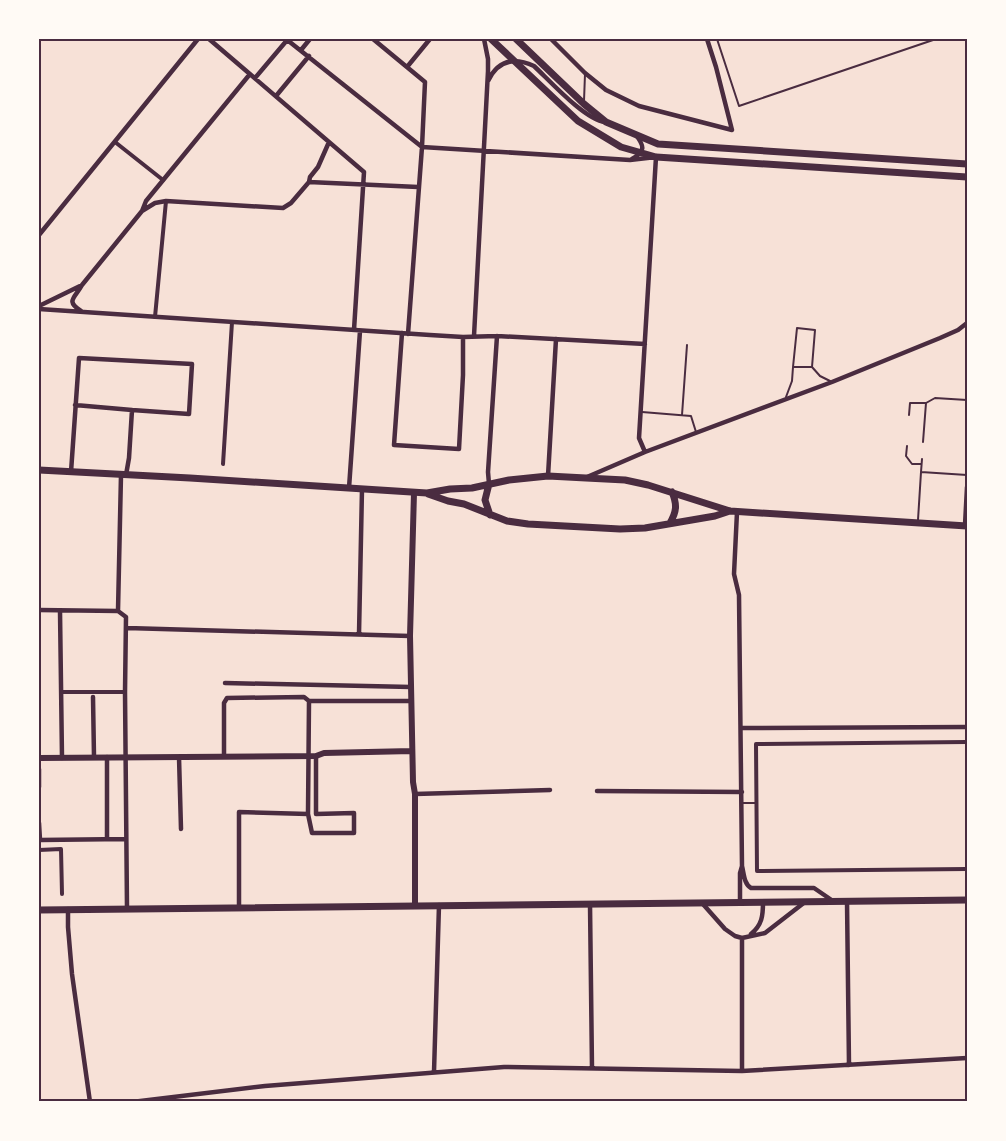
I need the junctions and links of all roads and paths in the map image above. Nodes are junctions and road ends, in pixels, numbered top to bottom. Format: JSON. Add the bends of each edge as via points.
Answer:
{"nodes":[{"id":1,"x":198,"y":39,"type":"edge"},
{"id":2,"x":209,"y":39,"type":"edge"},
{"id":3,"x":287,"y":39,"type":"edge"},
{"id":4,"x":310,"y":39,"type":"edge"},
{"id":5,"x":373,"y":39,"type":"edge"},
{"id":6,"x":430,"y":39,"type":"edge"},
{"id":7,"x":484,"y":39,"type":"edge"},
{"id":8,"x":491,"y":39,"type":"edge"},
{"id":9,"x":516,"y":39,"type":"edge"},
{"id":10,"x":551,"y":39,"type":"edge"},
{"id":11,"x":707,"y":39,"type":"edge"},
{"id":12,"x":717,"y":39,"type":"edge"},
{"id":13,"x":936,"y":39,"type":"edge"},
{"id":14,"x":301,"y":50,"type":"junction"},
{"id":15,"x":309,"y":56,"type":"junction"},
{"id":16,"x":514,"y":60,"type":"junction"},
{"id":17,"x":407,"y":67,"type":"junction"},
{"id":18,"x":585,"y":73,"type":"junction"},
{"id":19,"x":250,"y":74,"type":"junction"},
{"id":20,"x":255,"y":78,"type":"junction"},
{"id":21,"x":487,"y":84,"type":"junction"},
{"id":22,"x":276,"y":96,"type":"junction"},
{"id":23,"x":584,"y":104,"type":"junction"},
{"id":24,"x":606,"y":122,"type":"junction"},
{"id":25,"x":636,"y":135,"type":"junction"},
{"id":26,"x":115,"y":142,"type":"junction"},
{"id":27,"x":329,"y":142,"type":"junction"},
{"id":28,"x":422,"y":147,"type":"junction"},
{"id":29,"x":483,"y":151,"type":"junction"},
{"id":30,"x":641,"y":153,"type":"junction"},
{"id":31,"x":656,"y":157,"type":"junction"},
{"id":32,"x":630,"y":160,"type":"junction"},
{"id":33,"x":967,"y":164,"type":"edge"},
{"id":34,"x":967,"y":177,"type":"edge"},
{"id":35,"x":163,"y":180,"type":"junction"},
{"id":36,"x":309,"y":182,"type":"junction"},
{"id":37,"x":363,"y":184,"type":"junction"},
{"id":38,"x":418,"y":187,"type":"junction"},
{"id":39,"x":156,"y":189,"type":"junction"},
{"id":40,"x":164,"y":201,"type":"junction"},
{"id":41,"x":142,"y":211,"type":"junction"},
{"id":42,"x":39,"y":235,"type":"edge"},
{"id":43,"x":82,"y":285,"type":"junction"},
{"id":44,"x":39,"y":308,"type":"edge"},
{"id":45,"x":84,"y":312,"type":"junction"},
{"id":46,"x":155,"y":317,"type":"junction"},
{"id":47,"x":232,"y":321,"type":"junction"},
{"id":48,"x":967,"y":323,"type":"edge"},
{"id":49,"x":357,"y":331,"type":"junction"},
{"id":50,"x":405,"y":334,"type":"junction"},
{"id":51,"x":474,"y":336,"type":"junction"},
{"id":52,"x":497,"y":336,"type":"junction"},
{"id":53,"x":463,"y":337,"type":"junction"},
{"id":54,"x":556,"y":339,"type":"junction"},
{"id":55,"x":645,"y":344,"type":"junction"},
{"id":56,"x":687,"y":345,"type":"dead end"},
{"id":57,"x":794,"y":367,"type":"junction"},
{"id":58,"x":812,"y":368,"type":"junction"},
{"id":59,"x":832,"y":382,"type":"junction"},
{"id":60,"x":785,"y":399,"type":"junction"},
{"id":61,"x":967,"y":400,"type":"edge"},
{"id":62,"x":926,"y":403,"type":"junction"},
{"id":63,"x":75,"y":405,"type":"junction"},
{"id":64,"x":132,"y":410,"type":"junction"},
{"id":65,"x":641,"y":412,"type":"junction"},
{"id":66,"x":682,"y":415,"type":"junction"},
{"id":67,"x":909,"y":415,"type":"dead end"},
{"id":68,"x":696,"y":432,"type":"junction"},
{"id":69,"x":923,"y":442,"type":"dead end"},
{"id":70,"x":907,"y":446,"type":"dead end"},
{"id":71,"x":645,"y":452,"type":"junction"},
{"id":72,"x":922,"y":459,"type":"dead end"},
{"id":73,"x":223,"y":464,"type":"dead end"},
{"id":74,"x":921,"y":464,"type":"junction"},
{"id":75,"x":39,"y":470,"type":"edge"},
{"id":76,"x":71,"y":472,"type":"junction"},
{"id":77,"x":921,"y":472,"type":"junction"},
{"id":78,"x":124,"y":475,"type":"junction"},
{"id":79,"x":967,"y":475,"type":"edge"},
{"id":80,"x":548,"y":476,"type":"junction"},
{"id":81,"x":586,"y":478,"type":"junction"},
{"id":82,"x":489,"y":484,"type":"junction"},
{"id":83,"x":967,"y":487,"type":"edge"},
{"id":84,"x":349,"y":488,"type":"junction"},
{"id":85,"x":362,"y":489,"type":"junction"},
{"id":86,"x":672,"y":492,"type":"junction"},
{"id":87,"x":414,"y":493,"type":"junction"},
{"id":88,"x":427,"y":493,"type":"junction"},
{"id":89,"x":734,"y":512,"type":"junction"},
{"id":90,"x":490,"y":515,"type":"junction"},
{"id":91,"x":670,"y":523,"type":"junction"},
{"id":92,"x":917,"y":523,"type":"junction"},
{"id":93,"x":966,"y":526,"type":"edge"},
{"id":94,"x":39,"y":610,"type":"edge"},
{"id":95,"x":60,"y":611,"type":"junction"},
{"id":96,"x":118,"y":611,"type":"junction"},
{"id":97,"x":127,"y":628,"type":"junction"},
{"id":98,"x":359,"y":634,"type":"junction"},
{"id":99,"x":410,"y":636,"type":"junction"},
{"id":100,"x":225,"y":683,"type":"dead end"},
{"id":101,"x":411,"y":687,"type":"junction"},
{"id":102,"x":62,"y":692,"type":"junction"},
{"id":103,"x":125,"y":692,"type":"junction"},
{"id":104,"x":93,"y":695,"type":"junction"},
{"id":105,"x":309,"y":701,"type":"junction"},
{"id":106,"x":411,"y":701,"type":"junction"},
{"id":107,"x":967,"y":727,"type":"edge"},
{"id":108,"x":741,"y":728,"type":"junction"},
{"id":109,"x":967,"y":742,"type":"edge"},
{"id":110,"x":412,"y":752,"type":"junction"},
{"id":111,"x":224,"y":756,"type":"junction"},
{"id":112,"x":313,"y":756,"type":"junction"},
{"id":113,"x":125,"y":757,"type":"junction"},
{"id":114,"x":179,"y":757,"type":"junction"},
{"id":115,"x":39,"y":758,"type":"edge"},
{"id":116,"x":62,"y":758,"type":"junction"},
{"id":117,"x":94,"y":758,"type":"junction"},
{"id":118,"x":107,"y":758,"type":"junction"},
{"id":119,"x":39,"y":769,"type":"edge"},
{"id":120,"x":39,"y":787,"type":"edge"},
{"id":121,"x":550,"y":790,"type":"dead end"},
{"id":122,"x":597,"y":791,"type":"dead end"},
{"id":123,"x":742,"y":792,"type":"junction"},
{"id":124,"x":415,"y":794,"type":"junction"},
{"id":125,"x":742,"y":803,"type":"junction"},
{"id":126,"x":756,"y":803,"type":"junction"},
{"id":127,"x":309,"y":814,"type":"junction"},
{"id":128,"x":39,"y":823,"type":"edge"},
{"id":129,"x":181,"y":829,"type":"dead end"},
{"id":130,"x":107,"y":839,"type":"junction"},
{"id":131,"x":126,"y":839,"type":"junction"},
{"id":132,"x":39,"y":850,"type":"edge"},
{"id":133,"x":742,"y":866,"type":"junction"},
{"id":134,"x":967,"y":869,"type":"edge"},
{"id":135,"x":62,"y":894,"type":"dead end"},
{"id":136,"x":967,"y":900,"type":"edge"},
{"id":137,"x":834,"y":901,"type":"junction"},
{"id":138,"x":847,"y":901,"type":"junction"},
{"id":139,"x":740,"y":902,"type":"junction"},
{"id":140,"x":763,"y":902,"type":"junction"},
{"id":141,"x":806,"y":902,"type":"junction"},
{"id":142,"x":702,"y":903,"type":"junction"},
{"id":143,"x":590,"y":904,"type":"junction"},
{"id":144,"x":415,"y":905,"type":"junction"},
{"id":145,"x":439,"y":905,"type":"junction"},
{"id":146,"x":238,"y":907,"type":"junction"},
{"id":147,"x":127,"y":908,"type":"junction"},
{"id":148,"x":68,"y":909,"type":"junction"},
{"id":149,"x":39,"y":910,"type":"edge"},
{"id":150,"x":749,"y":936,"type":"junction"},
{"id":151,"x":742,"y":938,"type":"junction"},
{"id":152,"x":967,"y":1058,"type":"edge"},
{"id":153,"x":849,"y":1065,"type":"junction"},
{"id":154,"x":592,"y":1068,"type":"junction"},
{"id":155,"x":742,"y":1071,"type":"junction"},
{"id":156,"x":434,"y":1072,"type":"junction"},
{"id":157,"x":90,"y":1102,"type":"edge"},
{"id":158,"x":132,"y":1102,"type":"edge"}],
"edges":[{"from":1,"to":26,"type":"street"},
{"from":2,"to":19,"type":"street"},
{"from":3,"to":14,"type":"street"},
{"from":3,"to":20,"type":"street"},
{"from":4,"to":14,"type":"street"},
{"from":5,"to":17,"type":"street"},
{"from":6,"to":17,"type":"street"},
{"from":7,"to":21,"type":"street"},
{"from":8,"to":16,"type":"main road"},
{"from":9,"to":23,"type":"main road"},
{"from":10,"to":18,"type":"street"},
{"from":11,"to":18,"type":"street","via":[[732,130],[639,106],[606,90]]},
{"from":12,"to":13,"type":"lane","via":[[739,106]]},
{"from":14,"to":15,"type":"street"},
{"from":15,"to":22,"type":"street"},
{"from":15,"to":28,"type":"street"},
{"from":16,"to":21,"type":"street","via":[[494,71]]},
{"from":16,"to":24,"type":"street","via":[[534,66],[584,112]]},
{"from":16,"to":30,"type":"main road","via":[[578,121],[621,147]]},
{"from":17,"to":28,"type":"street","via":[[425,82]]},
{"from":18,"to":23,"type":"lane"},
{"from":19,"to":20,"type":"street"},
{"from":19,"to":35,"type":"street"},
{"from":20,"to":22,"type":"street"},
{"from":21,"to":29,"type":"street"},
{"from":22,"to":27,"type":"street"},
{"from":23,"to":24,"type":"main road"},
{"from":24,"to":25,"type":"main road"},
{"from":25,"to":30,"type":"street","via":[[643,146]]},
{"from":25,"to":33,"type":"main road","via":[[658,144]]},
{"from":26,"to":35,"type":"street"},
{"from":26,"to":42,"type":"street"},
{"from":27,"to":36,"type":"street"},
{"from":27,"to":37,"type":"street","via":[[364,172]]},
{"from":28,"to":29,"type":"street"},
{"from":28,"to":38,"type":"street"},
{"from":29,"to":32,"type":"street"},
{"from":29,"to":51,"type":"street"},
{"from":30,"to":31,"type":"main road"},
{"from":30,"to":32,"type":"street"},
{"from":31,"to":32,"type":"street"},
{"from":31,"to":34,"type":"main road"},
{"from":31,"to":55,"type":"street"},
{"from":35,"to":39,"type":"street"},
{"from":36,"to":37,"type":"street"},
{"from":36,"to":40,"type":"street","via":[[283,208]]},
{"from":37,"to":38,"type":"street"},
{"from":37,"to":49,"type":"street"},
{"from":38,"to":50,"type":"street"},
{"from":39,"to":40,"type":"street"},
{"from":39,"to":41,"type":"street"},
{"from":40,"to":41,"type":"street"},
{"from":40,"to":46,"type":"street"},
{"from":41,"to":43,"type":"street"},
{"from":43,"to":44,"type":"street"},
{"from":43,"to":45,"type":"street","via":[[72,302]]},
{"from":44,"to":45,"type":"street"},
{"from":45,"to":46,"type":"street"},
{"from":46,"to":47,"type":"street"},
{"from":47,"to":49,"type":"street"},
{"from":47,"to":73,"type":"street"},
{"from":48,"to":59,"type":"street"},
{"from":49,"to":50,"type":"street"},
{"from":49,"to":84,"type":"street"},
{"from":50,"to":53,"type":"street"},
{"from":50,"to":53,"type":"street","via":[[394,445],[459,449]]},
{"from":51,"to":52,"type":"street"},
{"from":51,"to":53,"type":"street"},
{"from":52,"to":54,"type":"street"},
{"from":52,"to":82,"type":"street"},
{"from":54,"to":55,"type":"street"},
{"from":54,"to":80,"type":"street"},
{"from":55,"to":65,"type":"street"},
{"from":56,"to":66,"type":"lane"},
{"from":57,"to":58,"type":"lane"},
{"from":57,"to":58,"type":"lane","via":[[797,328],[815,330]]},
{"from":57,"to":60,"type":"lane"},
{"from":58,"to":59,"type":"lane"},
{"from":59,"to":60,"type":"street"},
{"from":60,"to":68,"type":"street"},
{"from":61,"to":62,"type":"lane","via":[[934,398]]},
{"from":62,"to":67,"type":"lane","via":[[910,403]]},
{"from":62,"to":69,"type":"lane"},
{"from":63,"to":64,"type":"street"},
{"from":63,"to":64,"type":"street","via":[[79,358],[192,364],[189,414]]},
{"from":63,"to":76,"type":"street"},
{"from":64,"to":78,"type":"street"},
{"from":65,"to":66,"type":"lane"},
{"from":65,"to":71,"type":"street","via":[[639,438]]},
{"from":66,"to":68,"type":"lane","via":[[691,416]]},
{"from":68,"to":71,"type":"street"},
{"from":70,"to":74,"type":"lane","via":[[906,456],[912,464]]},
{"from":71,"to":81,"type":"street"},
{"from":72,"to":74,"type":"lane"},
{"from":74,"to":77,"type":"lane"},
{"from":75,"to":76,"type":"main road"},
{"from":76,"to":78,"type":"main road"},
{"from":77,"to":79,"type":"lane"},
{"from":77,"to":92,"type":"lane"},
{"from":78,"to":84,"type":"main road"},
{"from":78,"to":96,"type":"street"},
{"from":80,"to":81,"type":"main road"},
{"from":80,"to":82,"type":"main road"},
{"from":81,"to":86,"type":"main road","via":[[626,480]]},
{"from":82,"to":88,"type":"main road"},
{"from":82,"to":90,"type":"main road","via":[[485,500]]},
{"from":83,"to":93,"type":"street"},
{"from":84,"to":85,"type":"main road"},
{"from":85,"to":87,"type":"main road"},
{"from":85,"to":98,"type":"street"},
{"from":86,"to":89,"type":"main road"},
{"from":86,"to":91,"type":"main road","via":[[676,508]]},
{"from":87,"to":88,"type":"main road"},
{"from":87,"to":99,"type":"street"},
{"from":88,"to":90,"type":"main road"},
{"from":89,"to":91,"type":"main road"},
{"from":89,"to":92,"type":"main road"},
{"from":89,"to":108,"type":"street","via":[[734,574],[740,595]]},
{"from":90,"to":91,"type":"main road","via":[[528,524],[620,529]]},
{"from":92,"to":93,"type":"main road"},
{"from":94,"to":95,"type":"street"},
{"from":95,"to":96,"type":"street"},
{"from":95,"to":102,"type":"street"},
{"from":96,"to":97,"type":"street","via":[[126,617]]},
{"from":97,"to":98,"type":"street"},
{"from":97,"to":103,"type":"street"},
{"from":98,"to":99,"type":"street"},
{"from":99,"to":101,"type":"street"},
{"from":100,"to":101,"type":"street"},
{"from":101,"to":106,"type":"street"},
{"from":102,"to":104,"type":"street"},
{"from":102,"to":116,"type":"street"},
{"from":103,"to":104,"type":"street"},
{"from":103,"to":113,"type":"street"},
{"from":104,"to":117,"type":"street"},
{"from":105,"to":106,"type":"street"},
{"from":105,"to":111,"type":"street","via":[[227,698]]},
{"from":105,"to":112,"type":"street"},
{"from":106,"to":110,"type":"street"},
{"from":107,"to":108,"type":"street"},
{"from":108,"to":123,"type":"street"},
{"from":109,"to":126,"type":"street","via":[[756,744]]},
{"from":110,"to":112,"type":"street"},
{"from":110,"to":124,"type":"street"},
{"from":111,"to":112,"type":"street"},
{"from":111,"to":114,"type":"street"},
{"from":112,"to":127,"type":"street"},
{"from":112,"to":127,"type":"street","via":[[316,814],[354,813],[354,833],[312,833]]},
{"from":113,"to":114,"type":"street"},
{"from":113,"to":118,"type":"street"},
{"from":113,"to":131,"type":"street"},
{"from":114,"to":129,"type":"street"},
{"from":115,"to":116,"type":"street"},
{"from":116,"to":117,"type":"street"},
{"from":117,"to":118,"type":"street"},
{"from":118,"to":130,"type":"street"},
{"from":119,"to":120,"type":"street"},
{"from":121,"to":124,"type":"street"},
{"from":122,"to":123,"type":"street"},
{"from":123,"to":125,"type":"street"},
{"from":124,"to":144,"type":"street"},
{"from":125,"to":126,"type":"lane"},
{"from":125,"to":133,"type":"street"},
{"from":126,"to":134,"type":"street","via":[[757,871]]},
{"from":127,"to":146,"type":"street","via":[[240,812]]},
{"from":128,"to":130,"type":"street","via":[[40,840]]},
{"from":130,"to":131,"type":"street"},
{"from":131,"to":147,"type":"street"},
{"from":132,"to":135,"type":"street","via":[[61,849]]},
{"from":133,"to":137,"type":"street","via":[[745,882],[751,888],[814,888]]},
{"from":133,"to":139,"type":"street"},
{"from":136,"to":138,"type":"main road"},
{"from":137,"to":138,"type":"main road"},
{"from":137,"to":141,"type":"main road"},
{"from":138,"to":153,"type":"street"},
{"from":139,"to":140,"type":"main road"},
{"from":139,"to":142,"type":"main road"},
{"from":140,"to":141,"type":"main road"},
{"from":140,"to":150,"type":"street","via":[[763,918]]},
{"from":141,"to":150,"type":"street","via":[[765,933]]},
{"from":142,"to":143,"type":"main road"},
{"from":142,"to":151,"type":"street","via":[[724,929]]},
{"from":143,"to":145,"type":"main road"},
{"from":143,"to":154,"type":"street"},
{"from":144,"to":145,"type":"main road"},
{"from":144,"to":146,"type":"main road"},
{"from":145,"to":156,"type":"street"},
{"from":146,"to":147,"type":"main road"},
{"from":147,"to":148,"type":"main road"},
{"from":148,"to":149,"type":"main road"},
{"from":148,"to":157,"type":"street","via":[[72,974]]},
{"from":150,"to":151,"type":"street"},
{"from":151,"to":155,"type":"street"},
{"from":152,"to":153,"type":"street"},
{"from":153,"to":155,"type":"street"},
{"from":154,"to":155,"type":"street"},
{"from":154,"to":156,"type":"street","via":[[504,1067]]},
{"from":156,"to":158,"type":"street"}]}
